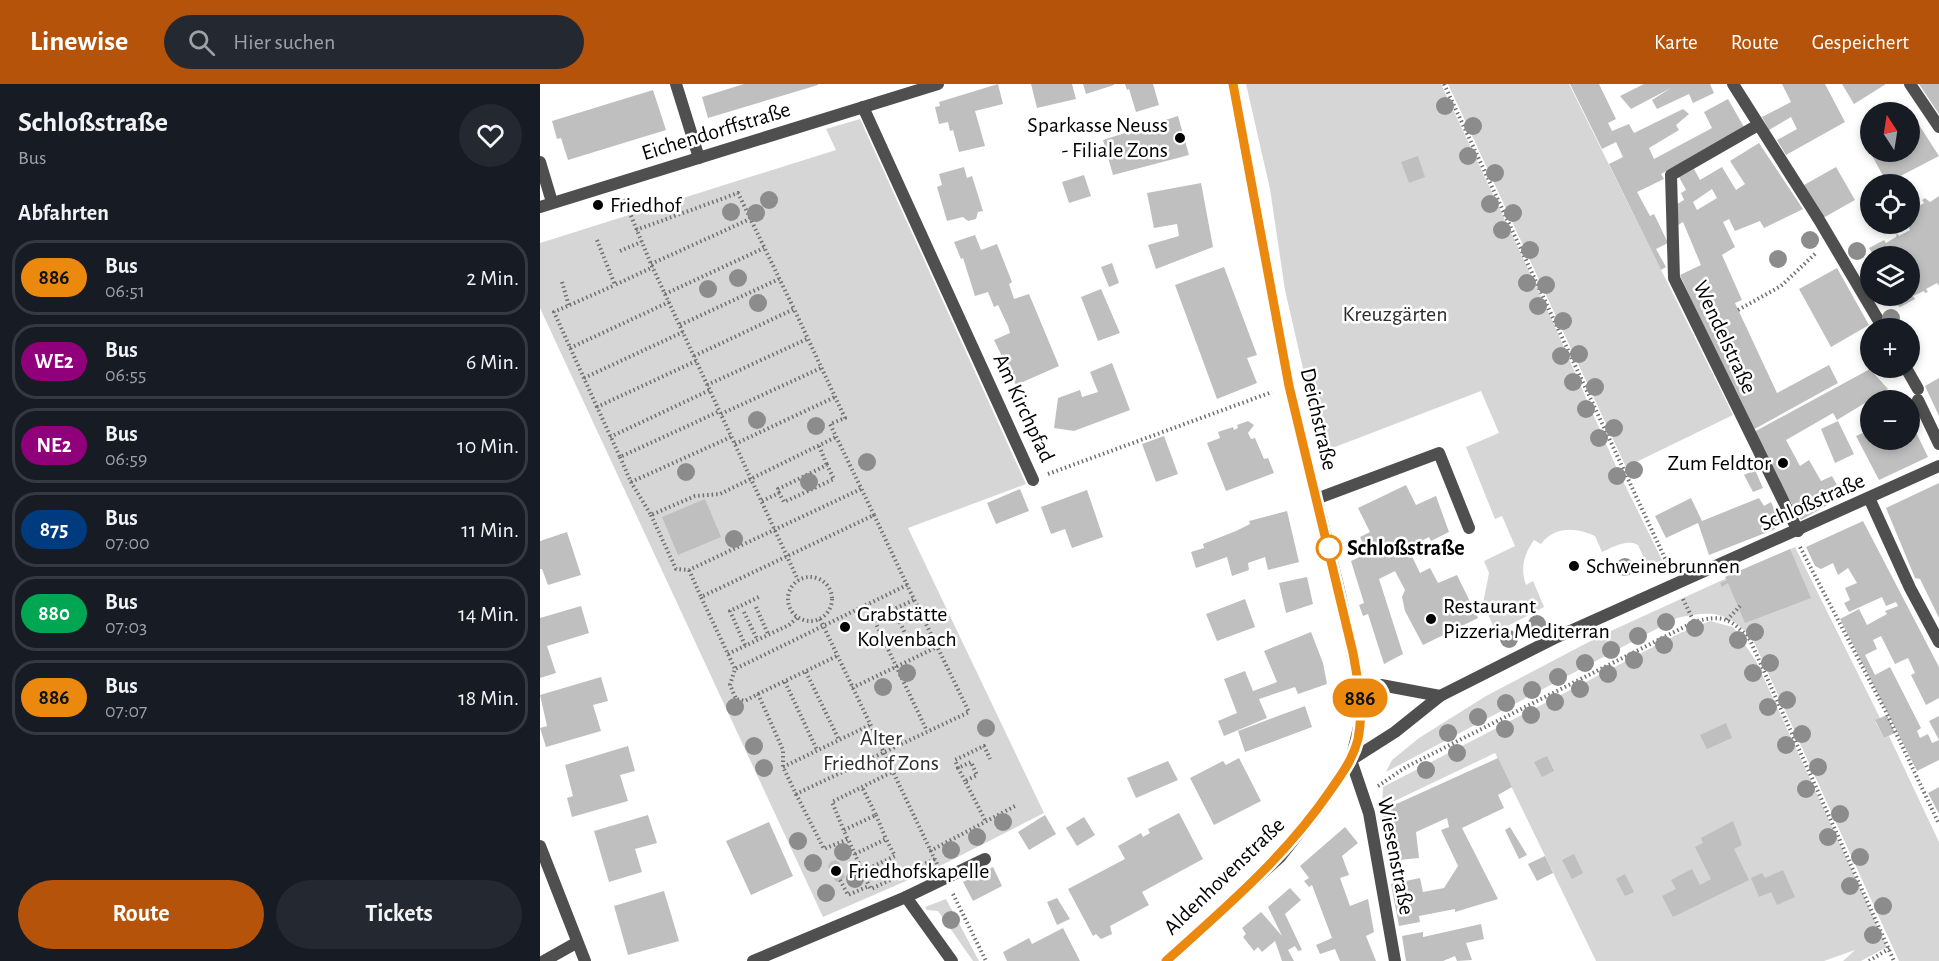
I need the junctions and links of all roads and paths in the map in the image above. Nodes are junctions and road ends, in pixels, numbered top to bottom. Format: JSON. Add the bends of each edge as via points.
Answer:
{"nodes":[{"id":1,"x":676,"y":84,"type":"edge"},
{"id":2,"x":938,"y":84,"type":"edge"},
{"id":3,"x":1233,"y":84,"type":"edge"},
{"id":4,"x":1444,"y":84,"type":"edge"},
{"id":5,"x":1732,"y":84,"type":"edge"},
{"id":6,"x":1910,"y":84,"type":"edge"},
{"id":7,"x":863,"y":107,"type":"junction"},
{"id":8,"x":1758,"y":125,"type":"junction"},
{"id":9,"x":1939,"y":127,"type":"edge"},
{"id":10,"x":699,"y":158,"type":"junction"},
{"id":11,"x":540,"y":162,"type":"edge"},
{"id":12,"x":618,"y":183,"type":"junction"},
{"id":13,"x":552,"y":202,"type":"junction"},
{"id":14,"x":540,"y":207,"type":"edge"},
{"id":15,"x":750,"y":219,"type":"junction"},
{"id":16,"x":636,"y":230,"type":"junction"},
{"id":17,"x":597,"y":240,"type":"dead end"},
{"id":18,"x":1832,"y":241,"type":"junction"},
{"id":19,"x":642,"y":242,"type":"junction"},
{"id":20,"x":764,"y":248,"type":"junction"},
{"id":21,"x":620,"y":251,"type":"dead end"},
{"id":22,"x":652,"y":266,"type":"junction"},
{"id":23,"x":779,"y":279,"type":"junction"},
{"id":24,"x":562,"y":282,"type":"dead end"},
{"id":25,"x":615,"y":285,"type":"junction"},
{"id":26,"x":665,"y":294,"type":"junction"},
{"id":27,"x":669,"y":302,"type":"junction"},
{"id":28,"x":569,"y":306,"type":"junction"},
{"id":29,"x":794,"y":309,"type":"junction"},
{"id":30,"x":1738,"y":310,"type":"dead end"},
{"id":31,"x":1877,"y":318,"type":"edge"},
{"id":32,"x":680,"y":325,"type":"junction"},
{"id":33,"x":683,"y":332,"type":"junction"},
{"id":34,"x":807,"y":339,"type":"junction"},
{"id":35,"x":570,"y":348,"type":"junction"},
{"id":36,"x":695,"y":358,"type":"junction"},
{"id":37,"x":821,"y":368,"type":"junction"},
{"id":38,"x":584,"y":378,"type":"junction"},
{"id":39,"x":1911,"y":378,"type":"edge"},
{"id":40,"x":707,"y":385,"type":"junction"},
{"id":41,"x":1289,"y":386,"type":"junction"},
{"id":42,"x":710,"y":390,"type":"junction"},
{"id":43,"x":835,"y":397,"type":"junction"},
{"id":44,"x":597,"y":407,"type":"junction"},
{"id":45,"x":721,"y":413,"type":"junction"},
{"id":46,"x":610,"y":437,"type":"junction"},
{"id":47,"x":732,"y":437,"type":"junction"},
{"id":48,"x":836,"y":437,"type":"junction"},
{"id":49,"x":735,"y":444,"type":"junction"},
{"id":50,"x":1939,"y":444,"type":"edge"},
{"id":51,"x":819,"y":446,"type":"junction"},
{"id":52,"x":620,"y":457,"type":"junction"},
{"id":53,"x":827,"y":465,"type":"junction"},
{"id":54,"x":1939,"y":466,"type":"edge"},
{"id":55,"x":751,"y":478,"type":"junction"},
{"id":56,"x":802,"y":478,"type":"junction"},
{"id":57,"x":1033,"y":480,"type":"joint"},
{"id":58,"x":631,"y":482,"type":"junction"},
{"id":59,"x":861,"y":489,"type":"junction"},
{"id":60,"x":809,"y":491,"type":"junction"},
{"id":61,"x":779,"y":493,"type":"junction"},
{"id":62,"x":1316,"y":499,"type":"junction"},
{"id":63,"x":1870,"y":500,"type":"junction"},
{"id":64,"x":762,"y":501,"type":"junction"},
{"id":65,"x":651,"y":515,"type":"junction"},
{"id":66,"x":874,"y":515,"type":"junction"},
{"id":67,"x":1469,"y":528,"type":"dead end"},
{"id":68,"x":775,"y":530,"type":"junction"},
{"id":69,"x":1796,"y":532,"type":"junction"},
{"id":70,"x":787,"y":557,"type":"junction"},
{"id":71,"x":689,"y":570,"type":"junction"},
{"id":72,"x":798,"y":580,"type":"junction"},
{"id":73,"x":1676,"y":583,"type":"junction"},
{"id":74,"x":907,"y":585,"type":"junction"},
{"id":75,"x":761,"y":596,"type":"dead end"},
{"id":76,"x":701,"y":597,"type":"junction"},
{"id":77,"x":1683,"y":598,"type":"dead end"},
{"id":78,"x":914,"y":600,"type":"junction"},
{"id":79,"x":867,"y":605,"type":"junction"},
{"id":80,"x":1740,"y":606,"type":"dead end"},
{"id":81,"x":756,"y":608,"type":"dead end"},
{"id":82,"x":744,"y":612,"type":"dead end"},
{"id":83,"x":797,"y":618,"type":"junction"},
{"id":84,"x":820,"y":619,"type":"junction"},
{"id":85,"x":1727,"y":620,"type":"junction"},
{"id":86,"x":1694,"y":622,"type":"junction"},
{"id":87,"x":823,"y":627,"type":"junction"},
{"id":88,"x":768,"y":634,"type":"junction"},
{"id":89,"x":757,"y":639,"type":"junction"},
{"id":90,"x":908,"y":640,"type":"dead end"},
{"id":91,"x":1939,"y":642,"type":"edge"},
{"id":92,"x":746,"y":645,"type":"junction"},
{"id":93,"x":937,"y":647,"type":"junction"},
{"id":94,"x":728,"y":654,"type":"junction"},
{"id":95,"x":837,"y":656,"type":"junction"},
{"id":96,"x":896,"y":667,"type":"junction"},
{"id":97,"x":735,"y":669,"type":"junction"},
{"id":98,"x":806,"y":672,"type":"junction"},
{"id":99,"x":785,"y":682,"type":"junction"},
{"id":100,"x":1359,"y":686,"type":"junction"},
{"id":101,"x":852,"y":688,"type":"junction"},
{"id":102,"x":758,"y":694,"type":"junction"},
{"id":103,"x":1440,"y":696,"type":"junction"},
{"id":104,"x":870,"y":725,"type":"junction"},
{"id":105,"x":927,"y":731,"type":"junction"},
{"id":106,"x":839,"y":740,"type":"junction"},
{"id":107,"x":817,"y":750,"type":"junction"},
{"id":108,"x":884,"y":752,"type":"junction"},
{"id":109,"x":990,"y":759,"type":"dead end"},
{"id":110,"x":1351,"y":760,"type":"junction"},
{"id":111,"x":783,"y":766,"type":"junction"},
{"id":112,"x":958,"y":768,"type":"junction"},
{"id":113,"x":892,"y":772,"type":"junction"},
{"id":114,"x":965,"y":781,"type":"junction"},
{"id":115,"x":862,"y":786,"type":"junction"},
{"id":116,"x":796,"y":794,"type":"junction"},
{"id":117,"x":1363,"y":796,"type":"junction"},
{"id":118,"x":1017,"y":805,"type":"dead end"},
{"id":119,"x":876,"y":815,"type":"junction"},
{"id":120,"x":986,"y":822,"type":"junction"},
{"id":121,"x":1939,"y":824,"type":"edge"},
{"id":122,"x":844,"y":830,"type":"junction"},
{"id":123,"x":848,"y":839,"type":"junction"},
{"id":124,"x":886,"y":839,"type":"junction"},
{"id":125,"x":540,"y":846,"type":"edge"},
{"id":126,"x":930,"y":851,"type":"junction"},
{"id":127,"x":855,"y":854,"type":"junction"},
{"id":128,"x":935,"y":859,"type":"junction"},
{"id":129,"x":985,"y":859,"type":"dead end"},
{"id":130,"x":863,"y":871,"type":"junction"},
{"id":131,"x":840,"y":880,"type":"dead end"},
{"id":132,"x":946,"y":880,"type":"junction"},
{"id":133,"x":869,"y":886,"type":"junction"},
{"id":134,"x":906,"y":897,"type":"junction"},
{"id":135,"x":576,"y":943,"type":"junction"},
{"id":136,"x":1890,"y":948,"type":"junction"},
{"id":137,"x":544,"y":961,"type":"edge"},
{"id":138,"x":585,"y":961,"type":"edge"},
{"id":139,"x":753,"y":961,"type":"edge"},
{"id":140,"x":952,"y":961,"type":"edge"},
{"id":141,"x":986,"y":961,"type":"edge"},
{"id":142,"x":1166,"y":961,"type":"edge"},
{"id":143,"x":1395,"y":961,"type":"edge"},
{"id":144,"x":1869,"y":961,"type":"edge"},
{"id":145,"x":1894,"y":961,"type":"edge"}],
"edges":[{"from":1,"to":10,"type":"street"},
{"from":2,"to":7,"type":"street","name":"Eichendorffstraße"},
{"from":3,"to":41,"type":"street","name":"Deichstraße"},
{"from":4,"to":73,"type":"path"},
{"from":5,"to":8,"type":"street"},
{"from":6,"to":9,"type":"street"},
{"from":7,"to":10,"type":"street","name":"Eichendorffstraße"},
{"from":7,"to":57,"type":"street","name":"Am Kirchpfad"},
{"from":8,"to":18,"type":"street"},
{"from":8,"to":69,"type":"street","name":"Wendelstraße","via":[[1671,175],[1674,278]]},
{"from":10,"to":12,"type":"street","name":"Eichendorffstraße"},
{"from":11,"to":13,"type":"street"},
{"from":12,"to":13,"type":"street","name":"Eichendorffstraße"},
{"from":12,"to":16,"type":"path"},
{"from":13,"to":14,"type":"street","name":"Eichendorffstraße"},
{"from":15,"to":16,"type":"path","via":[[738,193]]},
{"from":15,"to":20,"type":"path"},
{"from":15,"to":22,"type":"path"},
{"from":16,"to":19,"type":"path"},
{"from":17,"to":25,"type":"path"},
{"from":18,"to":30,"type":"path","via":[[1781,286]]},
{"from":18,"to":31,"type":"street"},
{"from":19,"to":21,"type":"path"},
{"from":19,"to":22,"type":"path"},
{"from":20,"to":23,"type":"path"},
{"from":20,"to":26,"type":"path"},
{"from":22,"to":25,"type":"path"},
{"from":22,"to":26,"type":"path"},
{"from":23,"to":29,"type":"path"},
{"from":23,"to":32,"type":"path"},
{"from":24,"to":28,"type":"path"},
{"from":25,"to":28,"type":"path"},
{"from":26,"to":27,"type":"path"},
{"from":27,"to":32,"type":"path"},
{"from":27,"to":35,"type":"path"},
{"from":28,"to":35,"type":"path","via":[[554,312]]},
{"from":29,"to":34,"type":"path"},
{"from":29,"to":36,"type":"path"},
{"from":32,"to":33,"type":"path"},
{"from":33,"to":36,"type":"path"},
{"from":33,"to":38,"type":"path"},
{"from":34,"to":37,"type":"path"},
{"from":34,"to":40,"type":"path"},
{"from":35,"to":38,"type":"path"},
{"from":36,"to":40,"type":"path"},
{"from":36,"to":44,"type":"path"},
{"from":37,"to":43,"type":"path"},
{"from":37,"to":45,"type":"path"},
{"from":38,"to":44,"type":"path"},
{"from":39,"to":50,"type":"street"},
{"from":40,"to":42,"type":"path"},
{"from":41,"to":57,"type":"path","name":"Am Kirchpfad"},
{"from":41,"to":62,"type":"street","name":"Deichstraße"},
{"from":42,"to":45,"type":"path"},
{"from":42,"to":46,"type":"path"},
{"from":43,"to":48,"type":"path","via":[[845,418],[830,424]]},
{"from":43,"to":49,"type":"path"},
{"from":44,"to":46,"type":"path"},
{"from":45,"to":47,"type":"path"},
{"from":45,"to":52,"type":"path"},
{"from":46,"to":52,"type":"path"},
{"from":47,"to":49,"type":"path"},
{"from":47,"to":58,"type":"path"},
{"from":48,"to":51,"type":"path"},
{"from":48,"to":59,"type":"path"},
{"from":49,"to":55,"type":"path"},
{"from":51,"to":53,"type":"path"},
{"from":51,"to":55,"type":"path"},
{"from":52,"to":58,"type":"path"},
{"from":53,"to":56,"type":"path"},
{"from":53,"to":60,"type":"path","via":[[834,479]]},
{"from":54,"to":63,"type":"street","name":"Schloßstraße"},
{"from":55,"to":64,"type":"path"},
{"from":55,"to":65,"type":"path","via":[[720,494],[695,496]]},
{"from":56,"to":60,"type":"path"},
{"from":56,"to":61,"type":"path","via":[[778,489]]},
{"from":58,"to":65,"type":"path"},
{"from":59,"to":66,"type":"path"},
{"from":59,"to":68,"type":"path"},
{"from":60,"to":61,"type":"path","via":[[784,502]]},
{"from":61,"to":64,"type":"path"},
{"from":62,"to":67,"type":"street","via":[[1439,453]]},
{"from":62,"to":100,"type":"street","name":"Deichstraße"},
{"from":63,"to":69,"type":"street","name":"Schloßstraße"},
{"from":63,"to":91,"type":"street"},
{"from":64,"to":68,"type":"path"},
{"from":65,"to":71,"type":"path","via":[[676,569]]},
{"from":66,"to":70,"type":"path"},
{"from":66,"to":74,"type":"path"},
{"from":68,"to":70,"type":"path"},
{"from":68,"to":71,"type":"path"},
{"from":69,"to":73,"type":"street","name":"Schloßstraße"},
{"from":69,"to":121,"type":"path"},
{"from":70,"to":72,"type":"path"},
{"from":70,"to":76,"type":"path"},
{"from":71,"to":76,"type":"path"},
{"from":72,"to":83,"type":"path","via":[[788,598]]},
{"from":72,"to":84,"type":"path","via":[[812,577],[823,581],[830,590],[832,601]]},
{"from":73,"to":103,"type":"street","name":"Schloßstraße"},
{"from":74,"to":78,"type":"path"},
{"from":74,"to":79,"type":"path"},
{"from":75,"to":92,"type":"path","via":[[730,611]]},
{"from":76,"to":94,"type":"path"},
{"from":77,"to":86,"type":"path"},
{"from":78,"to":90,"type":"path","via":[[894,609]]},
{"from":78,"to":93,"type":"path"},
{"from":79,"to":87,"type":"path"},
{"from":79,"to":96,"type":"path"},
{"from":80,"to":85,"type":"path"},
{"from":81,"to":88,"type":"path"},
{"from":82,"to":89,"type":"path"},
{"from":83,"to":84,"type":"path"},
{"from":83,"to":88,"type":"path"},
{"from":84,"to":87,"type":"path"},
{"from":85,"to":86,"type":"path","via":[[1712,617]]},
{"from":85,"to":136,"type":"path","via":[[1750,640]]},
{"from":86,"to":117,"type":"path","via":[[1406,767]]},
{"from":87,"to":95,"type":"path"},
{"from":87,"to":97,"type":"path"},
{"from":88,"to":89,"type":"path"},
{"from":89,"to":92,"type":"path"},
{"from":92,"to":94,"type":"path"},
{"from":93,"to":96,"type":"path"},
{"from":93,"to":105,"type":"path","via":[[969,712]]},
{"from":94,"to":97,"type":"path"},
{"from":95,"to":98,"type":"path"},
{"from":95,"to":101,"type":"path"},
{"from":96,"to":101,"type":"path"},
{"from":96,"to":105,"type":"path"},
{"from":97,"to":102,"type":"path","via":[[730,685],[736,699],[745,701]]},
{"from":98,"to":99,"type":"path"},
{"from":98,"to":106,"type":"path"},
{"from":99,"to":102,"type":"path"},
{"from":99,"to":107,"type":"path"},
{"from":100,"to":103,"type":"street","via":[[1381,685]]},
{"from":100,"to":110,"type":"street","name":"Deichstraße","via":[[1360,723]]},
{"from":101,"to":104,"type":"path"},
{"from":102,"to":111,"type":"path","via":[[783,750]]},
{"from":103,"to":110,"type":"street","name":"Schloßstraße"},
{"from":104,"to":106,"type":"path"},
{"from":104,"to":108,"type":"path"},
{"from":105,"to":108,"type":"path"},
{"from":106,"to":107,"type":"path"},
{"from":107,"to":111,"type":"path"},
{"from":108,"to":113,"type":"path"},
{"from":108,"to":116,"type":"path"},
{"from":109,"to":112,"type":"path","via":[[986,745],[955,760]]},
{"from":110,"to":117,"type":"street","name":"Wiesenstraße"},
{"from":110,"to":142,"type":"street","name":"Aldenhovenstraße","via":[[1280,857]]},
{"from":111,"to":116,"type":"path"},
{"from":112,"to":114,"type":"path"},
{"from":112,"to":114,"type":"path","via":[[971,762],[977,775]]},
{"from":113,"to":115,"type":"path"},
{"from":113,"to":126,"type":"path"},
{"from":114,"to":120,"type":"path"},
{"from":115,"to":119,"type":"path"},
{"from":115,"to":122,"type":"path","via":[[832,802]]},
{"from":116,"to":123,"type":"path","via":[[824,849]]},
{"from":117,"to":143,"type":"street","name":"Wiesenstraße"},
{"from":118,"to":120,"type":"path"},
{"from":119,"to":122,"type":"path"},
{"from":119,"to":124,"type":"path"},
{"from":120,"to":126,"type":"path"},
{"from":122,"to":123,"type":"path"},
{"from":123,"to":127,"type":"path"},
{"from":124,"to":127,"type":"path"},
{"from":124,"to":130,"type":"path","via":[[895,856]]},
{"from":125,"to":135,"type":"street"},
{"from":126,"to":128,"type":"path"},
{"from":127,"to":130,"type":"path"},
{"from":128,"to":132,"type":"path"},
{"from":128,"to":133,"type":"path","via":[[871,890]]},
{"from":129,"to":132,"type":"street"},
{"from":130,"to":133,"type":"path"},
{"from":131,"to":133,"type":"path","via":[[848,895]]},
{"from":132,"to":134,"type":"street"},
{"from":132,"to":141,"type":"path"},
{"from":134,"to":139,"type":"street"},
{"from":134,"to":140,"type":"street"},
{"from":135,"to":137,"type":"street"},
{"from":135,"to":138,"type":"street"},
{"from":136,"to":144,"type":"path"},
{"from":136,"to":145,"type":"path"}]}
